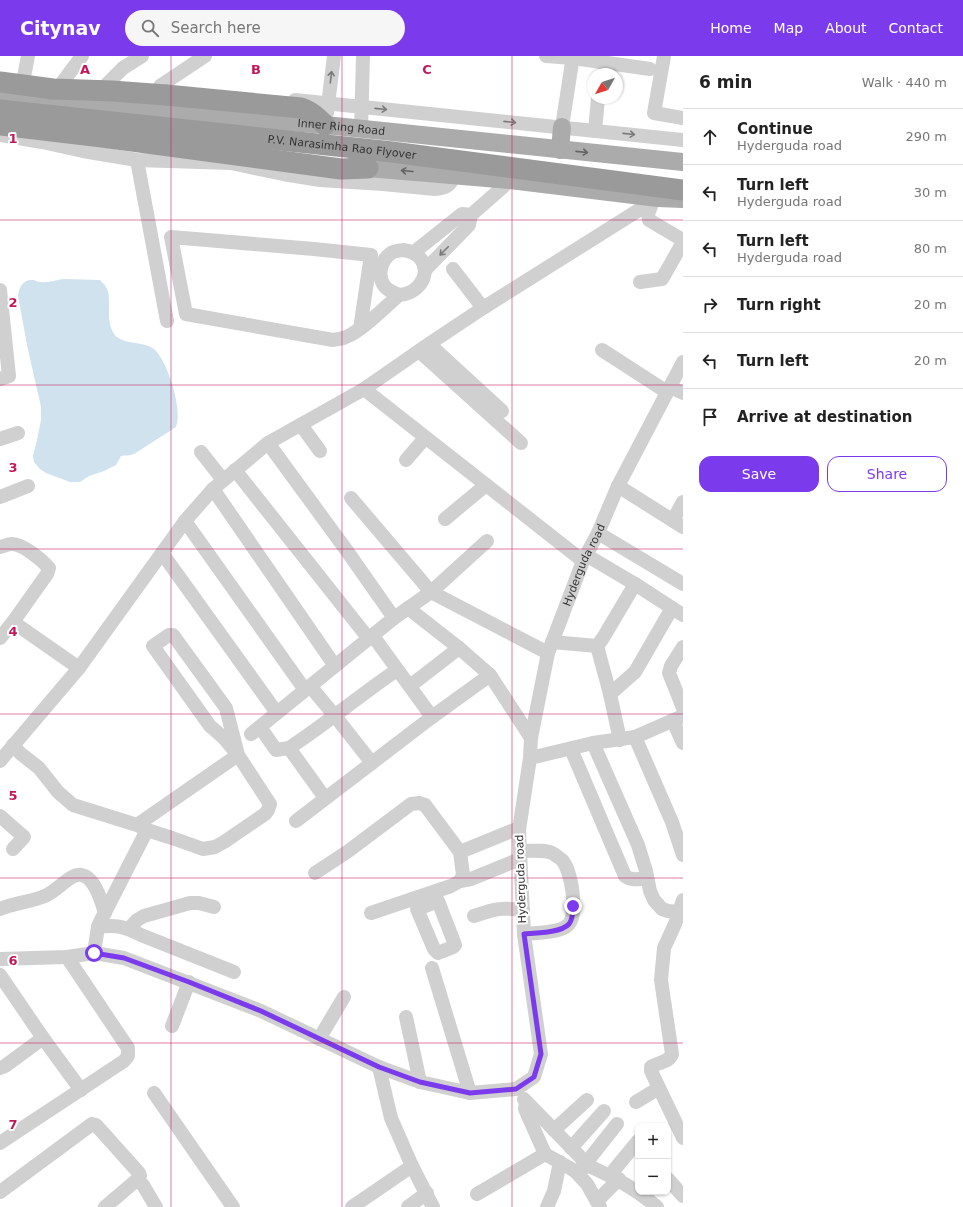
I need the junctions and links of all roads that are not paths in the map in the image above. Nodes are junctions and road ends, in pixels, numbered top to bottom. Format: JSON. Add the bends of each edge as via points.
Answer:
{"nodes":[{"id":1,"x":28,"y":56,"type":"edge"},
{"id":2,"x":82,"y":56,"type":"edge"},
{"id":3,"x":142,"y":56,"type":"edge"},
{"id":4,"x":206,"y":56,"type":"edge"},
{"id":5,"x":334,"y":56,"type":"edge"},
{"id":6,"x":363,"y":56,"type":"edge"},
{"id":7,"x":546,"y":56,"type":"edge"},
{"id":8,"x":664,"y":56,"type":"edge"},
{"id":9,"x":573,"y":57,"type":"edge"},
{"id":10,"x":650,"y":69,"type":"dead end"},
{"id":11,"x":0,"y":73,"type":"edge"},
{"id":12,"x":24,"y":77,"type":"junction"},
{"id":13,"x":0,"y":82,"type":"edge"},
{"id":14,"x":107,"y":84,"type":"junction"},
{"id":15,"x":62,"y":91,"type":"junction"},
{"id":16,"x":163,"y":91,"type":"junction"},
{"id":17,"x":0,"y":95,"type":"edge"},
{"id":18,"x":23,"y":96,"type":"junction"},
{"id":19,"x":328,"y":104,"type":"junction"},
{"id":20,"x":597,"y":104,"type":"edge"},
{"id":21,"x":362,"y":107,"type":"junction"},
{"id":22,"x":0,"y":111,"type":"edge"},
{"id":23,"x":683,"y":118,"type":"edge"},
{"id":24,"x":0,"y":125,"type":"edge"},
{"id":25,"x":325,"y":125,"type":"junction"},
{"id":26,"x":562,"y":127,"type":"junction"},
{"id":27,"x":361,"y":129,"type":"junction"},
{"id":28,"x":595,"y":131,"type":"junction"},
{"id":29,"x":0,"y":135,"type":"edge"},
{"id":30,"x":683,"y":140,"type":"edge"},
{"id":31,"x":560,"y":150,"type":"junction"},
{"id":32,"x":137,"y":160,"type":"junction"},
{"id":33,"x":683,"y":162,"type":"edge"},
{"id":34,"x":368,"y":168,"type":"junction"},
{"id":35,"x":429,"y":173,"type":"junction"},
{"id":36,"x":683,"y":176,"type":"edge"},
{"id":37,"x":452,"y":180,"type":"junction"},
{"id":38,"x":507,"y":183,"type":"junction"},
{"id":39,"x":683,"y":190,"type":"edge"},
{"id":40,"x":656,"y":199,"type":"junction"},
{"id":41,"x":683,"y":199,"type":"edge"},
{"id":42,"x":683,"y":203,"type":"edge"},
{"id":43,"x":471,"y":215,"type":"junction"},
{"id":44,"x":683,"y":240,"type":"edge"},
{"id":45,"x":413,"y":253,"type":"junction"},
{"id":46,"x":377,"y":258,"type":"junction"},
{"id":47,"x":453,"y":269,"type":"dead end"},
{"id":48,"x":425,"y":270,"type":"junction"},
{"id":49,"x":640,"y":282,"type":"dead end"},
{"id":50,"x":0,"y":290,"type":"edge"},
{"id":51,"x":399,"y":295,"type":"junction"},
{"id":52,"x":483,"y":308,"type":"junction"},
{"id":53,"x":167,"y":321,"type":"dead end"},
{"id":54,"x":360,"y":329,"type":"junction"},
{"id":55,"x":424,"y":347,"type":"junction"},
{"id":56,"x":602,"y":350,"type":"dead end"},
{"id":57,"x":683,"y":362,"type":"edge"},
{"id":58,"x":0,"y":379,"type":"edge"},
{"id":59,"x":364,"y":389,"type":"junction"},
{"id":60,"x":669,"y":390,"type":"junction"},
{"id":61,"x":683,"y":393,"type":"edge"},
{"id":62,"x":502,"y":411,"type":"dead end"},
{"id":63,"x":301,"y":425,"type":"junction"},
{"id":64,"x":18,"y":433,"type":"dead end"},
{"id":65,"x":425,"y":438,"type":"junction"},
{"id":66,"x":0,"y":439,"type":"edge"},
{"id":67,"x":268,"y":442,"type":"junction"},
{"id":68,"x":521,"y":443,"type":"dead end"},
{"id":69,"x":320,"y":451,"type":"dead end"},
{"id":70,"x":201,"y":452,"type":"dead end"},
{"id":71,"x":406,"y":460,"type":"dead end"},
{"id":72,"x":235,"y":470,"type":"junction"},
{"id":73,"x":218,"y":485,"type":"junction"},
{"id":74,"x":486,"y":485,"type":"junction"},
{"id":75,"x":28,"y":486,"type":"dead end"},
{"id":76,"x":618,"y":486,"type":"junction"},
{"id":77,"x":0,"y":498,"type":"edge"},
{"id":78,"x":351,"y":498,"type":"dead end"},
{"id":79,"x":683,"y":502,"type":"edge"},
{"id":80,"x":445,"y":519,"type":"dead end"},
{"id":81,"x":185,"y":521,"type":"junction"},
{"id":82,"x":678,"y":524,"type":"edge"},
{"id":83,"x":598,"y":533,"type":"junction"},
{"id":84,"x":487,"y":541,"type":"dead end"},
{"id":85,"x":0,"y":547,"type":"edge"},
{"id":86,"x":162,"y":553,"type":"junction"},
{"id":87,"x":585,"y":558,"type":"junction"},
{"id":88,"x":635,"y":584,"type":"junction"},
{"id":89,"x":683,"y":584,"type":"edge"},
{"id":90,"x":431,"y":592,"type":"junction"},
{"id":91,"x":408,"y":608,"type":"junction"},
{"id":92,"x":678,"y":612,"type":"edge"},
{"id":93,"x":394,"y":618,"type":"junction"},
{"id":94,"x":13,"y":622,"type":"junction"},
{"id":95,"x":371,"y":637,"type":"junction"},
{"id":96,"x":0,"y":638,"type":"edge"},
{"id":97,"x":597,"y":646,"type":"junction"},
{"id":98,"x":550,"y":647,"type":"junction"},
{"id":99,"x":683,"y":647,"type":"edge"},
{"id":100,"x":460,"y":648,"type":"junction"},
{"id":101,"x":335,"y":666,"type":"junction"},
{"id":102,"x":79,"y":668,"type":"junction"},
{"id":103,"x":397,"y":670,"type":"junction"},
{"id":104,"x":490,"y":675,"type":"junction"},
{"id":105,"x":410,"y":686,"type":"junction"},
{"id":106,"x":308,"y":688,"type":"junction"},
{"id":107,"x":610,"y":694,"type":"junction"},
{"id":108,"x":683,"y":708,"type":"edge"},
{"id":109,"x":277,"y":713,"type":"junction"},
{"id":110,"x":335,"y":716,"type":"junction"},
{"id":111,"x":432,"y":717,"type":"junction"},
{"id":112,"x":678,"y":718,"type":"edge"},
{"id":113,"x":635,"y":737,"type":"junction"},
{"id":114,"x":531,"y":738,"type":"junction"},
{"id":115,"x":620,"y":740,"type":"junction"},
{"id":116,"x":683,"y":742,"type":"edge"},
{"id":117,"x":593,"y":743,"type":"junction"},
{"id":118,"x":13,"y":745,"type":"junction"},
{"id":119,"x":289,"y":748,"type":"junction"},
{"id":120,"x":571,"y":749,"type":"junction"},
{"id":121,"x":238,"y":755,"type":"junction"},
{"id":122,"x":530,"y":758,"type":"junction"},
{"id":123,"x":0,"y":761,"type":"edge"},
{"id":124,"x":372,"y":763,"type":"junction"},
{"id":125,"x":325,"y":798,"type":"junction"},
{"id":126,"x":0,"y":816,"type":"edge"},
{"id":127,"x":296,"y":821,"type":"dead end"},
{"id":128,"x":142,"y":828,"type":"junction"},
{"id":129,"x":520,"y":828,"type":"junction"},
{"id":130,"x":13,"y":849,"type":"dead end"},
{"id":131,"x":460,"y":852,"type":"junction"},
{"id":132,"x":520,"y":855,"type":"junction"},
{"id":133,"x":683,"y":856,"type":"edge"},
{"id":134,"x":314,"y":873,"type":"dead end"},
{"id":135,"x":647,"y":878,"type":"junction"},
{"id":136,"x":460,"y":881,"type":"junction"},
{"id":137,"x":681,"y":906,"type":"edge"},
{"id":138,"x":214,"y":907,"type":"dead end"},
{"id":139,"x":0,"y":909,"type":"edge"},
{"id":140,"x":523,"y":910,"type":"junction"},
{"id":141,"x":105,"y":913,"type":"junction"},
{"id":142,"x":371,"y":913,"type":"dead end"},
{"id":143,"x":474,"y":916,"type":"dead end"},
{"id":144,"x":98,"y":927,"type":"junction"},
{"id":145,"x":129,"y":929,"type":"junction"},
{"id":146,"x":524,"y":934,"type":"junction"},
{"id":147,"x":94,"y":953,"type":"junction"},
{"id":148,"x":67,"y":956,"type":"junction"},
{"id":149,"x":0,"y":960,"type":"edge"},
{"id":150,"x":432,"y":968,"type":"dead end"},
{"id":151,"x":234,"y":972,"type":"dead end"},
{"id":152,"x":0,"y":975,"type":"edge"},
{"id":153,"x":189,"y":982,"type":"junction"},
{"id":154,"x":344,"y":997,"type":"dead end"},
{"id":155,"x":406,"y":1017,"type":"dead end"},
{"id":156,"x":172,"y":1026,"type":"dead end"},
{"id":157,"x":42,"y":1038,"type":"junction"},
{"id":158,"x":319,"y":1039,"type":"junction"},
{"id":159,"x":379,"y":1067,"type":"junction"},
{"id":160,"x":0,"y":1068,"type":"edge"},
{"id":161,"x":420,"y":1082,"type":"junction"},
{"id":162,"x":659,"y":1088,"type":"junction"},
{"id":163,"x":516,"y":1089,"type":"junction"},
{"id":164,"x":81,"y":1090,"type":"junction"},
{"id":165,"x":154,"y":1093,"type":"dead end"},
{"id":166,"x":470,"y":1093,"type":"junction"},
{"id":167,"x":587,"y":1100,"type":"dead end"},
{"id":168,"x":526,"y":1102,"type":"junction"},
{"id":169,"x":636,"y":1102,"type":"dead end"},
{"id":170,"x":604,"y":1111,"type":"dead end"},
{"id":171,"x":617,"y":1124,"type":"dead end"},
{"id":172,"x":554,"y":1130,"type":"junction"},
{"id":173,"x":683,"y":1138,"type":"edge"},
{"id":174,"x":0,"y":1143,"type":"edge"},
{"id":175,"x":635,"y":1146,"type":"edge"},
{"id":176,"x":571,"y":1148,"type":"junction"},
{"id":177,"x":545,"y":1154,"type":"junction"},
{"id":178,"x":560,"y":1162,"type":"junction"},
{"id":179,"x":412,"y":1166,"type":"junction"},
{"id":180,"x":583,"y":1166,"type":"junction"},
{"id":181,"x":614,"y":1177,"type":"junction"},
{"id":182,"x":671,"y":1182,"type":"edge"},
{"id":183,"x":143,"y":1185,"type":"dead end"},
{"id":184,"x":635,"y":1188,"type":"edge"},
{"id":185,"x":0,"y":1192,"type":"edge"},
{"id":186,"x":427,"y":1193,"type":"junction"},
{"id":187,"x":477,"y":1194,"type":"dead end"},
{"id":188,"x":644,"y":1195,"type":"edge"},
{"id":189,"x":683,"y":1196,"type":"edge"},
{"id":190,"x":598,"y":1204,"type":"edge"},
{"id":191,"x":105,"y":1207,"type":"edge"},
{"id":192,"x":156,"y":1207,"type":"edge"},
{"id":193,"x":233,"y":1207,"type":"edge"},
{"id":194,"x":352,"y":1207,"type":"edge"},
{"id":195,"x":408,"y":1207,"type":"edge"},
{"id":196,"x":433,"y":1207,"type":"edge"},
{"id":197,"x":547,"y":1207,"type":"edge"},
{"id":198,"x":657,"y":1207,"type":"edge"}],
"edges":[{"from":1,"to":12,"type":"street"},
{"from":2,"to":15,"type":"street"},
{"from":3,"to":14,"type":"street","via":[[123,68]]},
{"from":4,"to":16,"type":"street"},
{"from":19,"to":5,"type":"street","one_way":true},
{"from":6,"to":21,"type":"street"},
{"from":7,"to":9,"type":"street"},
{"from":8,"to":23,"type":"street","via":[[654,113]]},
{"from":9,"to":10,"type":"street"},
{"from":9,"to":26,"type":"street"},
{"from":11,"to":12,"type":"street"},
{"from":12,"to":15,"type":"street"},
{"from":12,"to":18,"type":"street"},
{"from":13,"to":16,"type":"highway","bridge":true,"via":[[53,89]]},
{"from":14,"to":15,"type":"street"},
{"from":14,"to":16,"type":"street"},
{"from":15,"to":18,"type":"main road","name":"Inner Ring Road"},
{"from":15,"to":25,"type":"main road","name":"Inner Ring Road","via":[[158,111]]},
{"from":16,"to":19,"type":"street"},
{"from":16,"to":25,"type":"highway","via":[[301,108],[313,114]]},
{"from":17,"to":18,"type":"main road","name":"Inner Ring Road"},
{"from":17,"to":36,"type":"highway","name":"P.V. Narasimha Rao Flyover"},
{"from":19,"to":21,"type":"street"},
{"from":19,"to":25,"type":"street"},
{"from":20,"to":28,"type":"street"},
{"from":21,"to":26,"type":"street","one_way":true},
{"from":21,"to":27,"type":"street"},
{"from":22,"to":34,"type":"main road","via":[[132,127]]},
{"from":22,"to":39,"type":"highway","name":"P.V. Narasimha Rao Flyover","via":[[392,152]]},
{"from":24,"to":34,"type":"highway","via":[[341,169]]},
{"from":25,"to":27,"type":"main road","name":"Inner Ring Road"},
{"from":26,"to":28,"type":"street"},
{"from":26,"to":31,"type":"main road"},
{"from":27,"to":31,"type":"main road","name":"Inner Ring Road"},
{"from":28,"to":30,"type":"street","one_way":true},
{"from":29,"to":32,"type":"street"},
{"from":31,"to":33,"type":"main road","name":"Inner Ring Road","one_way":true},
{"from":32,"to":37,"type":"street","via":[[231,163],[320,180],[435,189],[447,186]]},
{"from":32,"to":53,"type":"street"},
{"from":35,"to":34,"type":"main road","one_way":true},
{"from":35,"to":37,"type":"street","via":[[433,178]]},
{"from":35,"to":38,"type":"main road"},
{"from":37,"to":38,"type":"street"},
{"from":38,"to":40,"type":"main road"},
{"from":38,"to":43,"type":"street"},
{"from":40,"to":41,"type":"main road"},
{"from":40,"to":42,"type":"street"},
{"from":40,"to":44,"type":"street","via":[[648,214],[649,220]]},
{"from":40,"to":52,"type":"street"},
{"from":43,"to":45,"type":"street","via":[[462,214]]},
{"from":43,"to":48,"type":"street","one_way":true,"via":[[469,225],[464,231]]},
{"from":44,"to":49,"type":"street","via":[[662,279]]},
{"from":45,"to":46,"type":"street","via":[[397,251]]},
{"from":45,"to":48,"type":"street","via":[[419,257]]},
{"from":46,"to":51,"type":"street","via":[[381,280],[390,291]]},
{"from":46,"to":54,"type":"street"},
{"from":46,"to":54,"type":"street","via":[[314,249],[171,237],[186,314],[333,340],[346,338]]},
{"from":47,"to":52,"type":"street"},
{"from":48,"to":51,"type":"street","via":[[424,277],[416,288]]},
{"from":50,"to":58,"type":"street","via":[[9,376]]},
{"from":51,"to":54,"type":"street"},
{"from":52,"to":55,"type":"street"},
{"from":55,"to":59,"type":"street"},
{"from":55,"to":62,"type":"street"},
{"from":55,"to":68,"type":"street"},
{"from":56,"to":60,"type":"street"},
{"from":57,"to":60,"type":"street","name":"Hyderguda road"},
{"from":59,"to":63,"type":"street"},
{"from":59,"to":65,"type":"street"},
{"from":60,"to":61,"type":"street"},
{"from":60,"to":76,"type":"street","name":"Hyderguda road"},
{"from":63,"to":67,"type":"street"},
{"from":63,"to":69,"type":"street"},
{"from":64,"to":66,"type":"street"},
{"from":65,"to":71,"type":"street"},
{"from":65,"to":74,"type":"street"},
{"from":67,"to":72,"type":"street"},
{"from":67,"to":93,"type":"street"},
{"from":70,"to":73,"type":"street"},
{"from":72,"to":73,"type":"street"},
{"from":72,"to":95,"type":"street"},
{"from":73,"to":81,"type":"street"},
{"from":73,"to":101,"type":"street"},
{"from":74,"to":80,"type":"street"},
{"from":74,"to":87,"type":"street"},
{"from":75,"to":77,"type":"street"},
{"from":76,"to":82,"type":"street"},
{"from":76,"to":83,"type":"street","name":"Hyderguda road"},
{"from":78,"to":90,"type":"street"},
{"from":79,"to":82,"type":"street"},
{"from":81,"to":86,"type":"street"},
{"from":81,"to":106,"type":"street"},
{"from":83,"to":87,"type":"street","name":"Hyderguda road"},
{"from":83,"to":89,"type":"street"},
{"from":84,"to":90,"type":"street"},
{"from":85,"to":94,"type":"street","via":[[13,544],[21,546],[49,568]]},
{"from":86,"to":102,"type":"street"},
{"from":86,"to":109,"type":"street"},
{"from":87,"to":88,"type":"street"},
{"from":87,"to":98,"type":"street","name":"Hyderguda road"},
{"from":88,"to":92,"type":"street"},
{"from":88,"to":97,"type":"street"},
{"from":90,"to":91,"type":"street"},
{"from":90,"to":98,"type":"street"},
{"from":91,"to":93,"type":"street"},
{"from":91,"to":100,"type":"street"},
{"from":92,"to":107,"type":"street","via":[[636,672]]},
{"from":93,"to":95,"type":"street"},
{"from":94,"to":96,"type":"street"},
{"from":94,"to":102,"type":"street"},
{"from":95,"to":101,"type":"street"},
{"from":95,"to":103,"type":"street"},
{"from":97,"to":98,"type":"street"},
{"from":97,"to":107,"type":"street"},
{"from":98,"to":114,"type":"street","name":"Hyderguda road"},
{"from":99,"to":108,"type":"street","via":[[669,674]]},
{"from":100,"to":104,"type":"street"},
{"from":100,"to":105,"type":"street"},
{"from":101,"to":106,"type":"street"},
{"from":102,"to":118,"type":"street"},
{"from":103,"to":105,"type":"street"},
{"from":103,"to":110,"type":"street"},
{"from":104,"to":111,"type":"street"},
{"from":104,"to":114,"type":"street"},
{"from":105,"to":111,"type":"street"},
{"from":106,"to":109,"type":"street"},
{"from":106,"to":110,"type":"street"},
{"from":107,"to":115,"type":"street"},
{"from":109,"to":119,"type":"street","via":[[256,730],[276,750]]},
{"from":110,"to":119,"type":"street"},
{"from":110,"to":124,"type":"street"},
{"from":111,"to":124,"type":"street"},
{"from":112,"to":113,"type":"street"},
{"from":112,"to":116,"type":"street"},
{"from":113,"to":115,"type":"street"},
{"from":113,"to":133,"type":"street","via":[[672,822]]},
{"from":114,"to":122,"type":"street","name":"Hyderguda road"},
{"from":115,"to":117,"type":"street"},
{"from":117,"to":120,"type":"street"},
{"from":117,"to":135,"type":"street","via":[[638,845]]},
{"from":118,"to":123,"type":"street"},
{"from":118,"to":128,"type":"street","via":[[39,768],[58,792],[73,805]]},
{"from":119,"to":125,"type":"street"},
{"from":120,"to":122,"type":"street"},
{"from":120,"to":135,"type":"street","via":[[625,876],[633,880]]},
{"from":121,"to":121,"type":"street","via":[[226,708],[172,635],[169,635],[153,646],[210,726]]},
{"from":121,"to":128,"type":"street"},
{"from":121,"to":128,"type":"street","via":[[270,804],[265,814],[224,842],[203,849]]},
{"from":122,"to":129,"type":"street","name":"Hyderguda road"},
{"from":124,"to":125,"type":"street"},
{"from":125,"to":127,"type":"street"},
{"from":126,"to":130,"type":"street","via":[[24,837]]},
{"from":128,"to":141,"type":"street"},
{"from":129,"to":131,"type":"street"},
{"from":129,"to":132,"type":"street","name":"Hyderguda road"},
{"from":131,"to":134,"type":"street","via":[[425,805],[411,804],[347,852]]},
{"from":131,"to":136,"type":"street","via":[[463,874]]},
{"from":132,"to":136,"type":"street","via":[[471,879]]},
{"from":132,"to":140,"type":"street","name":"Hyderguda road"},
{"from":132,"to":146,"type":"street","via":[[543,852],[553,854],[562,860],[571,885],[573,906],[569,924],[561,929]]},
{"from":135,"to":137,"type":"street","via":[[650,891],[662,909],[668,911]]},
{"from":136,"to":142,"type":"street","via":[[421,902]]},
{"from":137,"to":162,"type":"street","via":[[676,924],[664,948],[661,980],[672,1054],[668,1060],[651,1067]]},
{"from":138,"to":145,"type":"street","via":[[190,903],[144,916]]},
{"from":139,"to":141,"type":"street","via":[[41,898],[73,876],[81,874],[97,889]]},
{"from":140,"to":143,"type":"street","via":[[498,908]]},
{"from":140,"to":146,"type":"street","name":"Hyderguda road"},
{"from":141,"to":144,"type":"street"},
{"from":144,"to":145,"type":"street","via":[[118,926]]},
{"from":144,"to":147,"type":"street"},
{"from":145,"to":151,"type":"street"},
{"from":146,"to":163,"type":"street","name":"Hyderguda road","via":[[541,1054],[534,1077]]},
{"from":147,"to":148,"type":"street","name":"Hyderguda road"},
{"from":147,"to":153,"type":"street","name":"Hyderguda road","via":[[124,958]]},
{"from":148,"to":149,"type":"street","name":"Hyderguda road"},
{"from":148,"to":164,"type":"street","via":[[128,1048],[128,1056],[124,1061]]},
{"from":150,"to":166,"type":"street"},
{"from":152,"to":157,"type":"street"},
{"from":153,"to":156,"type":"street"},
{"from":153,"to":158,"type":"street","name":"Hyderguda road","via":[[261,1011]]},
{"from":154,"to":158,"type":"street"},
{"from":155,"to":161,"type":"street"},
{"from":157,"to":160,"type":"street"},
{"from":157,"to":164,"type":"street"},
{"from":158,"to":159,"type":"street","name":"Hyderguda road"},
{"from":159,"to":161,"type":"street","name":"Hyderguda road"},
{"from":159,"to":179,"type":"street","via":[[391,1118]]},
{"from":161,"to":166,"type":"street","name":"Hyderguda road"},
{"from":162,"to":169,"type":"street"},
{"from":162,"to":173,"type":"street"},
{"from":163,"to":166,"type":"street","name":"Hyderguda road"},
{"from":163,"to":168,"type":"street"},
{"from":164,"to":174,"type":"street"},
{"from":165,"to":193,"type":"street"},
{"from":167,"to":172,"type":"street"},
{"from":168,"to":172,"type":"street"},
{"from":168,"to":177,"type":"street","via":[[525,1109]]},
{"from":170,"to":176,"type":"street"},
{"from":171,"to":180,"type":"street"},
{"from":172,"to":176,"type":"street"},
{"from":175,"to":181,"type":"street"},
{"from":176,"to":180,"type":"street"},
{"from":177,"to":178,"type":"street"},
{"from":177,"to":187,"type":"street"},
{"from":178,"to":180,"type":"street"},
{"from":178,"to":197,"type":"street","via":[[554,1192]]},
{"from":179,"to":186,"type":"street"},
{"from":179,"to":194,"type":"street"},
{"from":180,"to":181,"type":"street"},
{"from":180,"to":190,"type":"street","via":[[587,1184]]},
{"from":181,"to":184,"type":"street"},
{"from":181,"to":190,"type":"street"},
{"from":182,"to":189,"type":"street"},
{"from":183,"to":192,"type":"street"},
{"from":185,"to":191,"type":"street","via":[[92,1124],[96,1125],[140,1176]]},
{"from":186,"to":195,"type":"street"},
{"from":186,"to":196,"type":"street"},
{"from":188,"to":198,"type":"street"}]}
